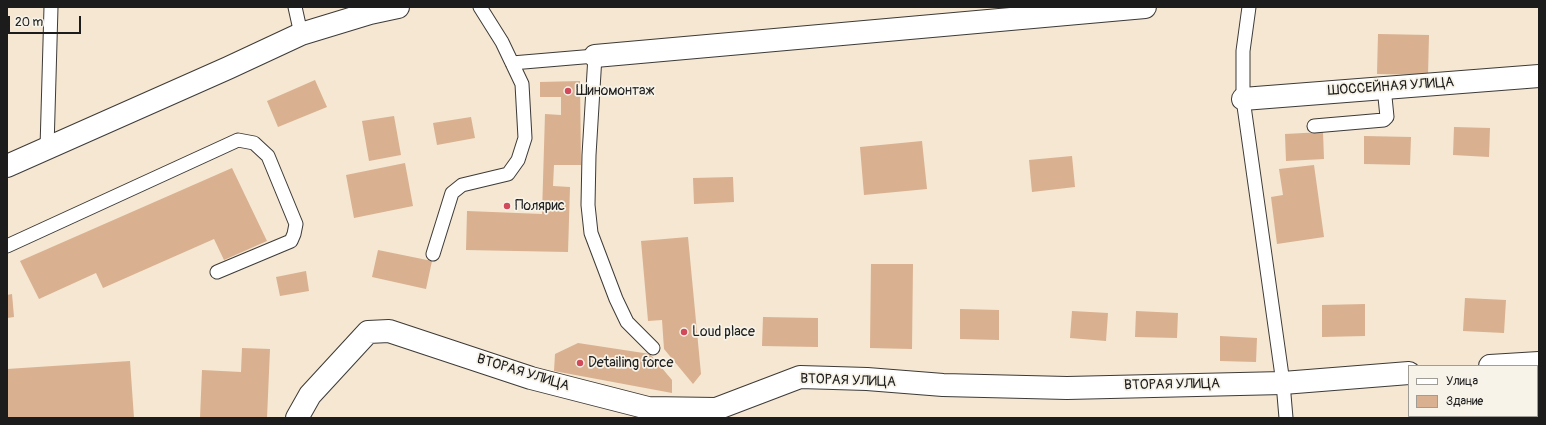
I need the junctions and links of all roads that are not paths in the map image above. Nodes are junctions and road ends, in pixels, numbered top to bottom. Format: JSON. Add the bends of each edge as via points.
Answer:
{"nodes":[{"id":1,"x":51,"y":7,"type":"edge"},
{"id":2,"x":295,"y":7,"type":"edge"},
{"id":3,"x":398,"y":7,"type":"edge"},
{"id":4,"x":480,"y":7,"type":"edge"},
{"id":5,"x":1145,"y":7,"type":"edge"},
{"id":6,"x":1249,"y":7,"type":"edge"},
{"id":7,"x":301,"y":34,"type":"junction"},
{"id":8,"x":595,"y":56,"type":"junction"},
{"id":9,"x":512,"y":63,"type":"junction"},
{"id":10,"x":1539,"y":76,"type":"edge"},
{"id":11,"x":1384,"y":87,"type":"junction"},
{"id":12,"x":1243,"y":99,"type":"junction"},
{"id":13,"x":1314,"y":126,"type":"dead end"},
{"id":14,"x":47,"y":148,"type":"junction"},
{"id":15,"x":7,"y":166,"type":"edge"},
{"id":16,"x":7,"y":246,"type":"edge"},
{"id":17,"x":433,"y":254,"type":"dead end"},
{"id":18,"x":217,"y":272,"type":"dead end"},
{"id":19,"x":653,"y":348,"type":"dead end"},
{"id":20,"x":1539,"y":363,"type":"edge"},
{"id":21,"x":1506,"y":365,"type":"edge"},
{"id":22,"x":1408,"y":372,"type":"edge"},
{"id":23,"x":1283,"y":383,"type":"junction"},
{"id":24,"x":297,"y":418,"type":"edge"},
{"id":25,"x":1286,"y":418,"type":"edge"}],
"edges":[{"from":1,"to":14,"type":"lane"},
{"from":2,"to":7,"type":"lane"},
{"from":3,"to":7,"type":"street"},
{"from":4,"to":9,"type":"lane"},
{"from":5,"to":8,"type":"street"},
{"from":6,"to":12,"type":"lane","via":[[1243,51]]},
{"from":7,"to":14,"type":"street"},
{"from":8,"to":9,"type":"lane"},
{"from":8,"to":19,"type":"lane","via":[[589,155],[588,205],[591,233],[627,322]]},
{"from":9,"to":17,"type":"lane","via":[[522,84],[525,138],[518,160],[508,174],[462,184],[452,193]]},
{"from":10,"to":11,"type":"street","name":"ШОССЕЙНАЯ УЛИЦА"},
{"from":11,"to":12,"type":"street","name":"ШОССЕЙНАЯ УЛИЦА"},
{"from":11,"to":13,"type":"lane","via":[[1387,117],[1384,120]]},
{"from":12,"to":23,"type":"lane"},
{"from":14,"to":15,"type":"street"},
{"from":16,"to":18,"type":"lane","via":[[238,140],[254,143],[268,156],[296,224],[294,234],[291,241]]},
{"from":20,"to":21,"type":"street"},
{"from":22,"to":23,"type":"street","name":"ВТОРАЯ УЛИЦА"},
{"from":23,"to":24,"type":"street","name":"ВТОРАЯ УЛИЦА","via":[[1067,388],[943,385],[800,377],[716,409],[648,408],[531,378],[389,331],[368,332],[310,394]]},
{"from":23,"to":25,"type":"lane"}]}
